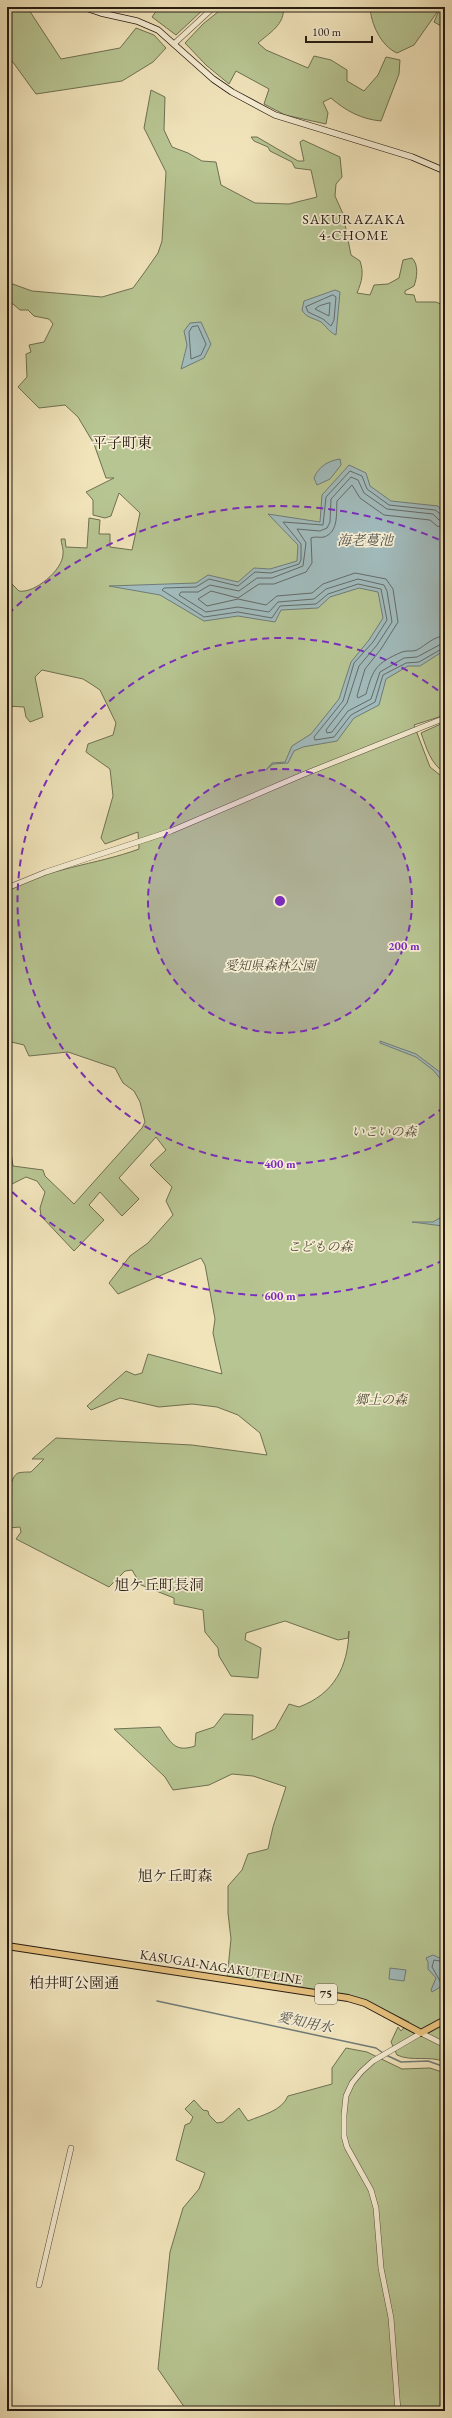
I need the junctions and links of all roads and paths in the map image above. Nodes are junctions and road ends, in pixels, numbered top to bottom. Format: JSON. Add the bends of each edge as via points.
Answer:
{"nodes":[{"id":1,"x":83,"y":7,"type":"edge"},
{"id":2,"x":214,"y":7,"type":"edge"},
{"id":3,"x":175,"y":43,"type":"junction"},
{"id":4,"x":445,"y":171,"type":"edge"},
{"id":5,"x":445,"y":718,"type":"edge"},
{"id":6,"x":7,"y":888,"type":"edge"},
{"id":7,"x":7,"y":1946,"type":"edge"},
{"id":8,"x":445,"y":2020,"type":"edge"},
{"id":9,"x":421,"y":2033,"type":"junction"},
{"id":10,"x":445,"y":2045,"type":"edge"},
{"id":11,"x":71,"y":2148,"type":"dead end"},
{"id":12,"x":39,"y":2285,"type":"dead end"},
{"id":13,"x":398,"y":2411,"type":"edge"}],
"edges":[{"from":1,"to":3,"type":"main road","via":[[145,24]]},
{"from":2,"to":3,"type":"street"},
{"from":3,"to":4,"type":"main road","via":[[213,79],[275,115],[412,157]]},
{"from":5,"to":6,"type":"street","via":[[171,831],[46,872]]},
{"from":7,"to":9,"type":"main road","name":"KASUGAI-NAGAKUTE LINE","number":"75","via":[[348,1998],[384,2013]]},
{"from":8,"to":9,"type":"main road"},
{"from":9,"to":10,"type":"street"},
{"from":9,"to":13,"type":"street","via":[[361,2072],[346,2096],[344,2136],[371,2190],[376,2208],[380,2268],[391,2318]]},
{"from":11,"to":12,"type":"street"}]}
